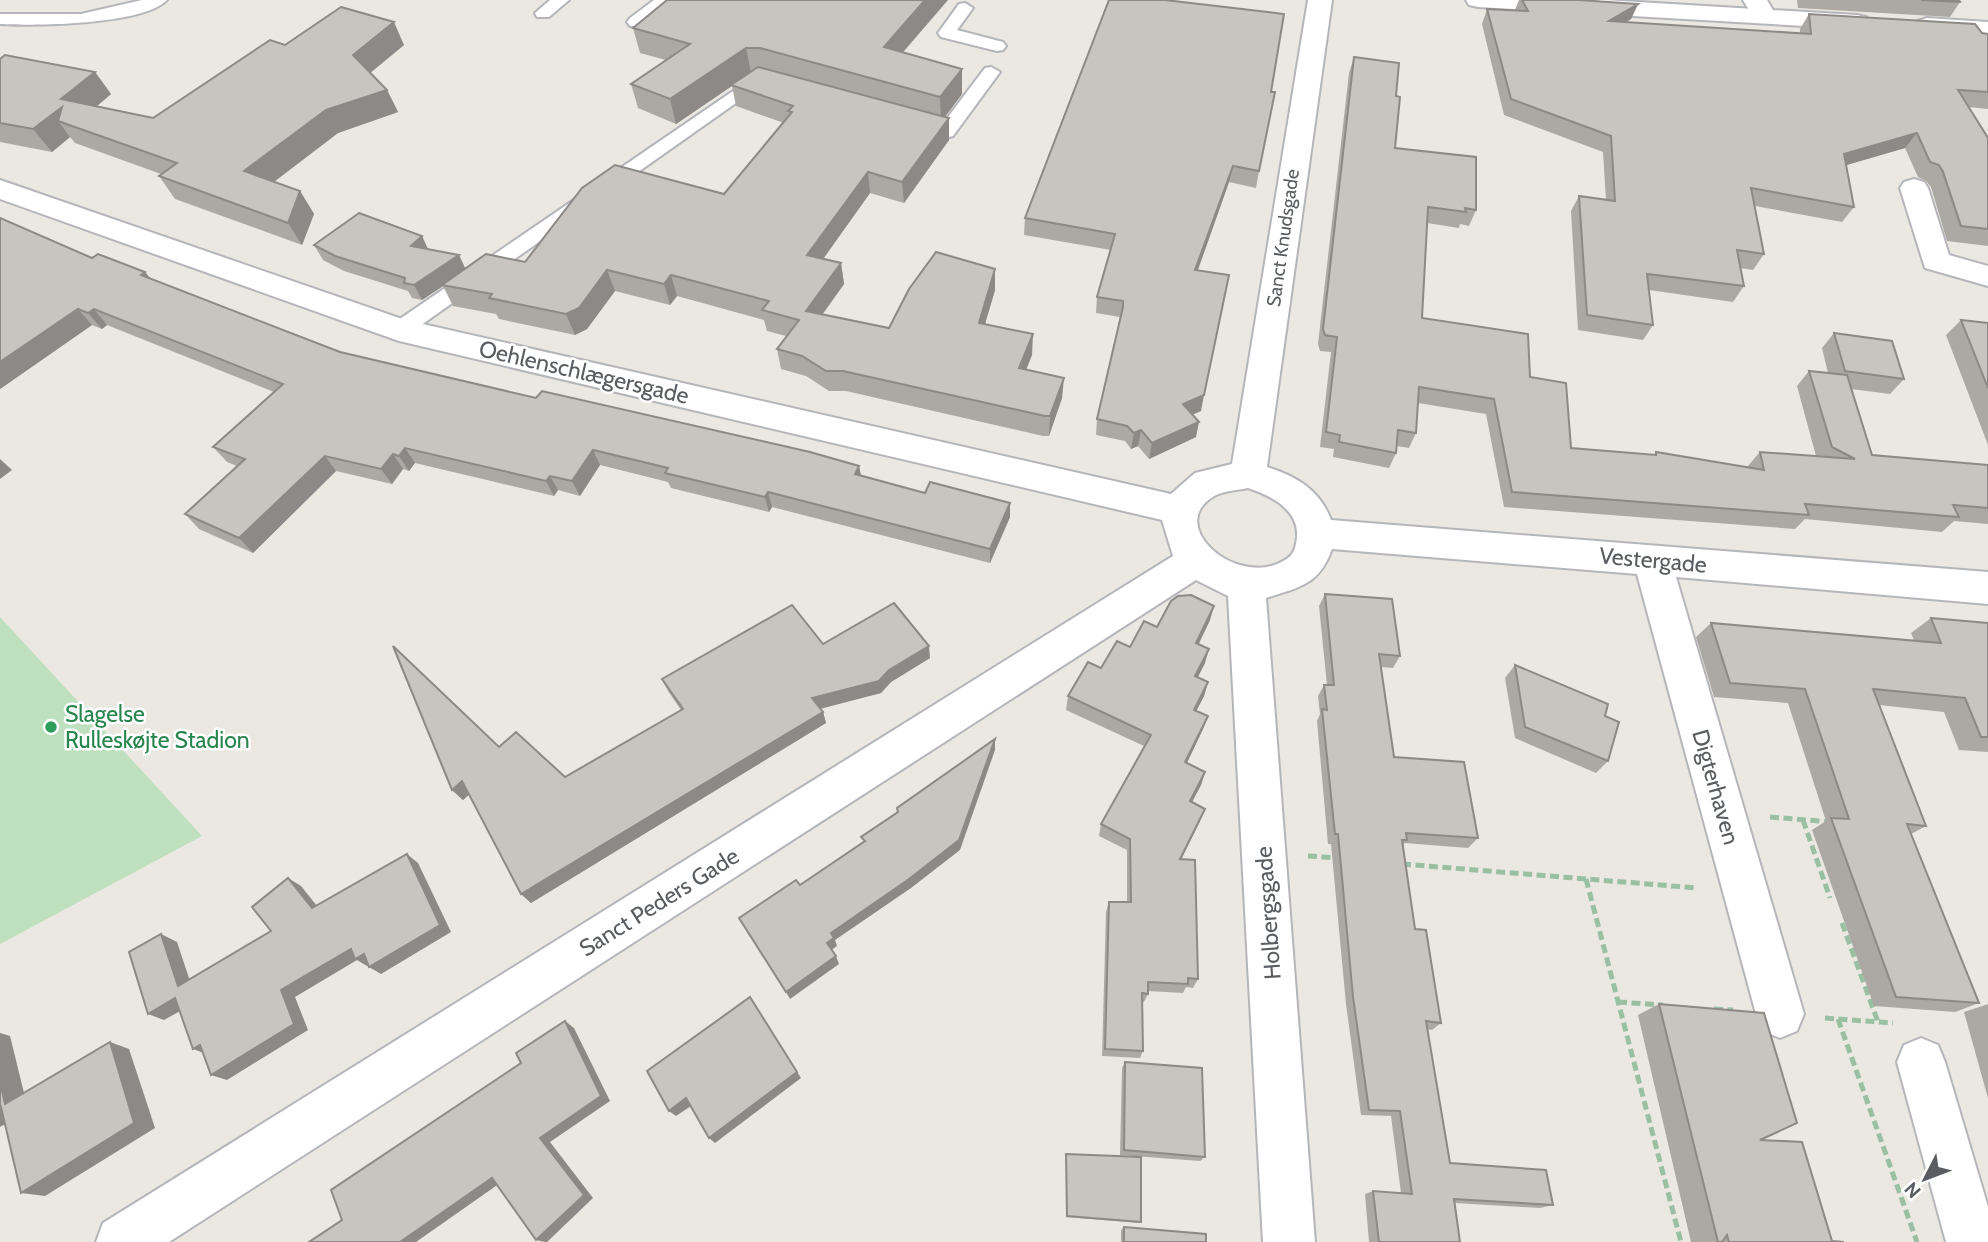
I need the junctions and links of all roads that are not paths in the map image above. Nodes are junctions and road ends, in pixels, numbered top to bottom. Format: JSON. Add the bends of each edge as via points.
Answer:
{"nodes":[{"id":1,"x":159,"y":0,"type":"edge"},
{"id":2,"x":561,"y":0,"type":"edge"},
{"id":3,"x":665,"y":0,"type":"edge"},
{"id":4,"x":1320,"y":0,"type":"edge"},
{"id":5,"x":1478,"y":0,"type":"edge"},
{"id":6,"x":965,"y":8,"type":"dead end"},
{"id":7,"x":1760,"y":9,"type":"edge"},
{"id":8,"x":543,"y":13,"type":"dead end"},
{"id":9,"x":0,"y":19,"type":"edge"},
{"id":10,"x":636,"y":22,"type":"edge"},
{"id":11,"x":1877,"y":23,"type":"edge"},
{"id":12,"x":1905,"y":25,"type":"edge"},
{"id":13,"x":1988,"y":30,"type":"edge"},
{"id":14,"x":997,"y":46,"type":"dead end"},
{"id":15,"x":991,"y":72,"type":"dead end"},
{"id":16,"x":785,"y":87,"type":"edge"},
{"id":17,"x":905,"y":121,"type":"edge"},
{"id":18,"x":1914,"y":188,"type":"dead end"},
{"id":19,"x":0,"y":189,"type":"edge"},
{"id":20,"x":1988,"y":276,"type":"edge"},
{"id":21,"x":399,"y":330,"type":"junction"},
{"id":22,"x":1248,"y":475,"type":"junction"},
{"id":23,"x":1180,"y":510,"type":"junction"},
{"id":24,"x":1317,"y":533,"type":"junction"},
{"id":25,"x":1652,"y":560,"type":"junction"},
{"id":26,"x":1196,"y":561,"type":"junction"},
{"id":27,"x":1246,"y":584,"type":"junction"},
{"id":28,"x":1988,"y":588,"type":"edge"},
{"id":29,"x":1780,"y":1014,"type":"road end"},
{"id":30,"x":1910,"y":1043,"type":"road end"},
{"id":31,"x":122,"y":1242,"type":"edge"},
{"id":32,"x":1289,"y":1242,"type":"edge"},
{"id":33,"x":1972,"y":1242,"type":"edge"}],
"edges":[{"from":1,"to":9,"type":"lane","via":[[89,20]]},
{"from":2,"to":8,"type":"lane"},
{"from":3,"to":10,"type":"lane"},
{"from":4,"to":22,"type":"street","name":"Sanct Knudsgade"},
{"from":5,"to":7,"type":"street"},
{"from":6,"to":14,"type":"lane","via":[[947,33]]},
{"from":7,"to":11,"type":"street"},
{"from":12,"to":13,"type":"street"},
{"from":15,"to":17,"type":"lane","via":[[946,132]]},
{"from":16,"to":21,"type":"lane","via":[[758,79]]},
{"from":18,"to":20,"type":"street","via":[[1936,261]]},
{"from":19,"to":21,"type":"street","name":"Oehlenschlægersgade"},
{"from":21,"to":23,"type":"street","name":"Oehlenschlægersgade"},
{"from":22,"to":23,"type":"street","via":[[1205,482]]},
{"from":22,"to":24,"type":"street","via":[[1274,482],[1295,495],[1311,513]]},
{"from":23,"to":26,"type":"street","via":[[1178,527]]},
{"from":24,"to":25,"type":"street","name":"Vestergade"},
{"from":24,"to":27,"type":"street","via":[[1313,555],[1298,572],[1274,583]]},
{"from":25,"to":28,"type":"street","name":"Vestergade"},
{"from":25,"to":29,"type":"street","name":"Digterhaven"},
{"from":26,"to":27,"type":"street","via":[[1210,572]]},
{"from":26,"to":31,"type":"street","name":"Sanct Peders Gade"},
{"from":27,"to":32,"type":"street","name":"Holbergsgade"},
{"from":30,"to":33,"type":"street"}]}
